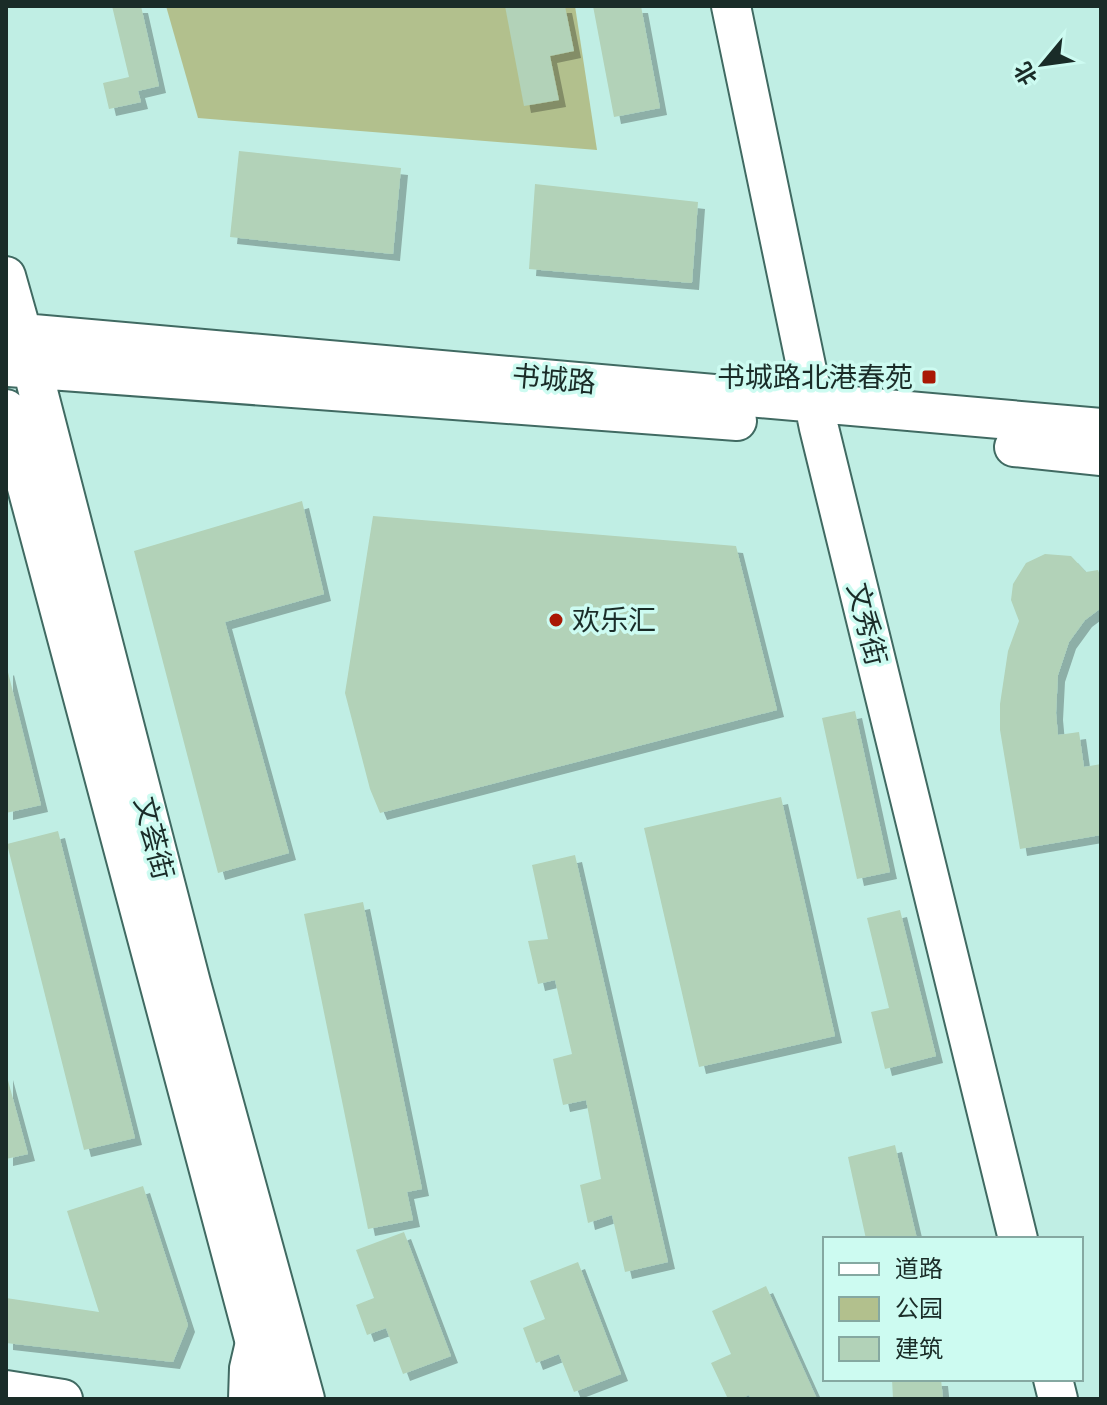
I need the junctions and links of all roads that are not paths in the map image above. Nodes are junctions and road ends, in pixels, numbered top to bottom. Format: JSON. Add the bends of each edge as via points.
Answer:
{"nodes":[{"id":1,"x":731,"y":6,"type":"edge"},
{"id":2,"x":6,"y":276,"type":"edge"},
{"id":3,"x":17,"y":351,"type":"edge"},
{"id":4,"x":6,"y":409,"type":"edge"},
{"id":5,"x":816,"y":415,"type":"junction"},
{"id":6,"x":1101,"y":428,"type":"edge"},
{"id":7,"x":1101,"y":456,"type":"edge"},
{"id":8,"x":1018,"y":1237,"type":"edge"},
{"id":9,"x":253,"y":1333,"type":"junction"},
{"id":10,"x":6,"y":1390,"type":"edge"},
{"id":11,"x":63,"y":1399,"type":"edge"},
{"id":12,"x":243,"y":1399,"type":"edge"},
{"id":13,"x":270,"y":1399,"type":"edge"},
{"id":14,"x":305,"y":1399,"type":"edge"}],
"edges":[{"from":1,"to":5,"type":"main road","name":"文秀街"},
{"from":2,"to":3,"type":"main road","name":"文荟街"},
{"from":3,"to":5,"type":"main road","name":"书城路"},
{"from":3,"to":14,"type":"main road","name":"文荟街"},
{"from":4,"to":9,"type":"main road","name":"文荟街"},
{"from":5,"to":6,"type":"main road","name":"书城路"},
{"from":5,"to":7,"type":"main road","name":"书城路"},
{"from":5,"to":8,"type":"main road","name":"文秀街"},
{"from":9,"to":12,"type":"street"},
{"from":9,"to":13,"type":"main road","name":"文荟街"},
{"from":10,"to":11,"type":"main road"}]}
